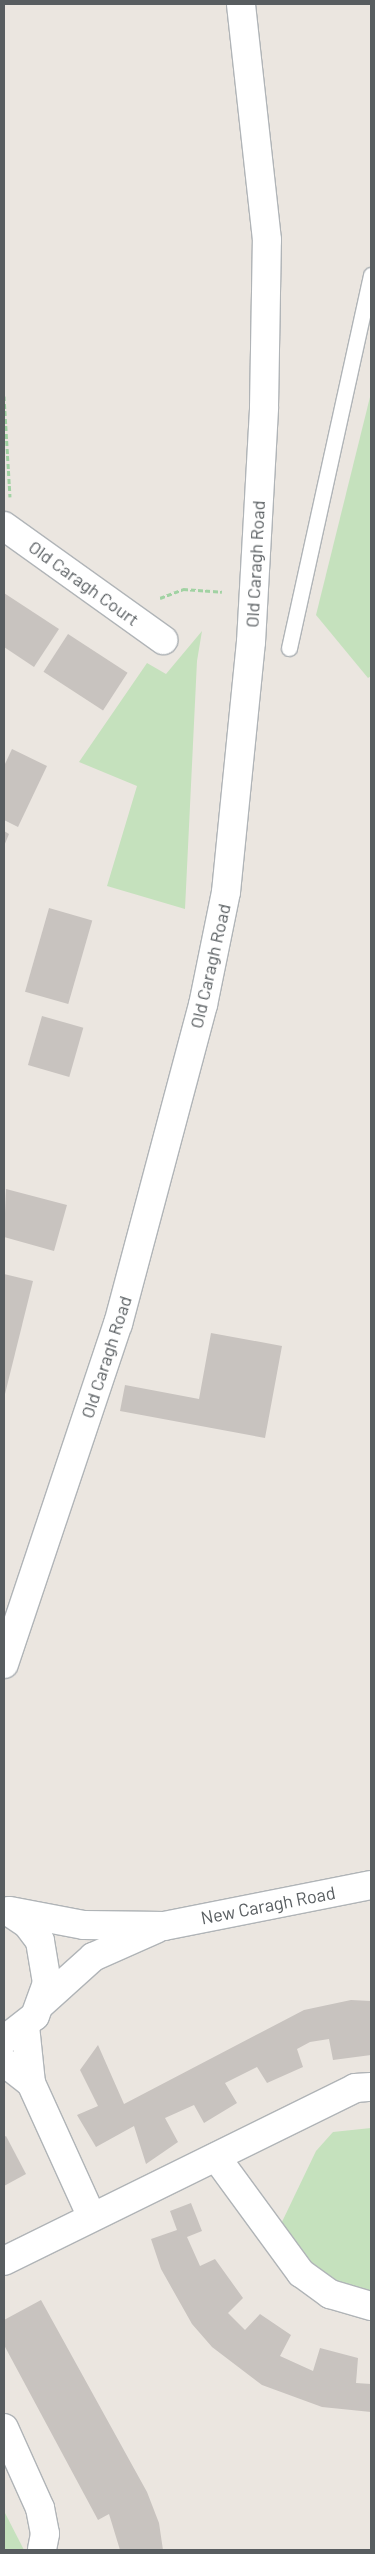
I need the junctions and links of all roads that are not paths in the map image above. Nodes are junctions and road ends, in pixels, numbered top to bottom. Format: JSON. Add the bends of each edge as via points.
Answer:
{"nodes":[{"id":1,"x":241,"y":4,"type":"edge"},
{"id":2,"x":371,"y":275,"type":"edge"},
{"id":3,"x":8,"y":529,"type":"edge"},
{"id":4,"x":164,"y":640,"type":"dead end"},
{"id":5,"x":289,"y":648,"type":"dead end"},
{"id":6,"x":4,"y":1664,"type":"edge"},
{"id":7,"x":371,"y":1884,"type":"edge"},
{"id":8,"x":7,"y":1910,"type":"edge"},
{"id":9,"x":164,"y":1926,"type":"junction"},
{"id":10,"x":42,"y":2003,"type":"junction"},
{"id":11,"x":14,"y":2033,"type":"edge"},
{"id":12,"x":4,"y":2062,"type":"edge"},
{"id":13,"x":31,"y":2083,"type":"junction"},
{"id":14,"x":371,"y":2088,"type":"edge"},
{"id":15,"x":216,"y":2157,"type":"junction"},
{"id":16,"x":91,"y":2215,"type":"junction"},
{"id":17,"x":4,"y":2261,"type":"edge"},
{"id":18,"x":371,"y":2306,"type":"edge"},
{"id":19,"x":4,"y":2428,"type":"edge"},
{"id":20,"x":42,"y":2550,"type":"edge"}],
"edges":[{"from":1,"to":6,"type":"street","name":"Old Caragh Road","via":[[267,240],[264,407],[254,594],[218,944],[118,1324]]},
{"from":2,"to":5,"type":"lane"},
{"from":3,"to":4,"type":"street","name":"Old Caragh Court"},
{"from":7,"to":9,"type":"street","name":"New Caragh Road"},
{"from":8,"to":9,"type":"street","name":"New Caragh Road","via":[[84,1924]]},
{"from":8,"to":10,"type":"street","via":[[40,1941],[46,1962]]},
{"from":9,"to":10,"type":"street","name":"New Caragh Road","via":[[93,1957]]},
{"from":10,"to":11,"type":"street","name":"New Caragh Road"},
{"from":11,"to":13,"type":"street"},
{"from":12,"to":13,"type":"street"},
{"from":13,"to":16,"type":"street"},
{"from":14,"to":15,"type":"street","via":[[355,2088]]},
{"from":15,"to":16,"type":"street"},
{"from":15,"to":18,"type":"street","via":[[301,2273],[330,2294]]},
{"from":16,"to":17,"type":"street"},
{"from":19,"to":20,"type":"street","via":[[40,2508],[45,2534]]}]}
